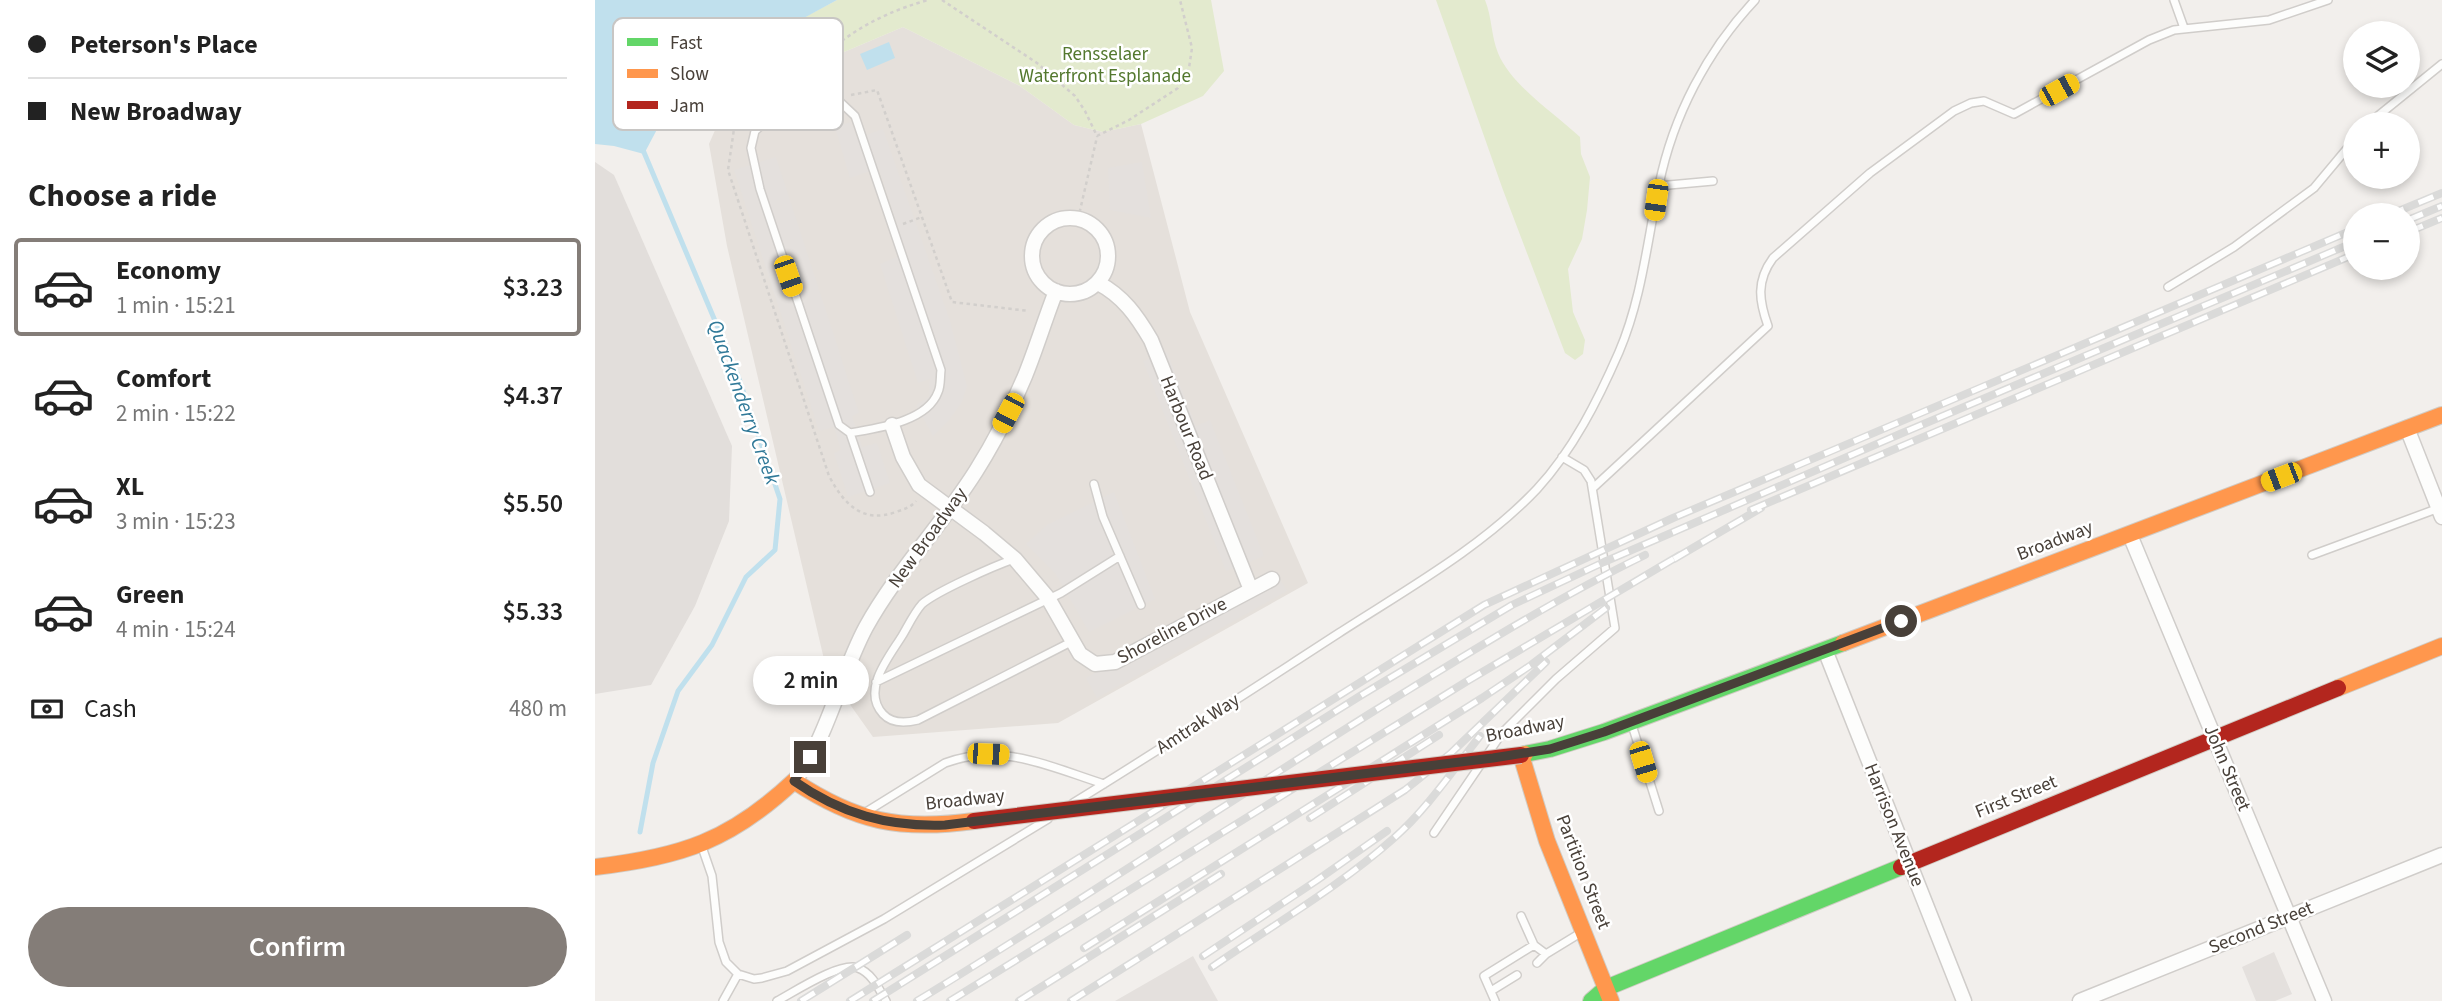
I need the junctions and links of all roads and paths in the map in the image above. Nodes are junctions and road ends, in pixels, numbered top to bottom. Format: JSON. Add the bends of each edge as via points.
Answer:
{"nodes":[{"id":1,"x":928,"y":0,"type":"edge"},
{"id":2,"x":942,"y":0,"type":"edge"},
{"id":3,"x":1180,"y":0,"type":"edge"},
{"id":4,"x":1755,"y":0,"type":"edge"},
{"id":5,"x":2174,"y":0,"type":"edge"},
{"id":6,"x":2328,"y":0,"type":"edge"},
{"id":7,"x":2184,"y":28,"type":"junction"},
{"id":8,"x":843,"y":39,"type":"edge"},
{"id":9,"x":2442,"y":64,"type":"edge"},
{"id":10,"x":843,"y":98,"type":"edge"},
{"id":11,"x":843,"y":105,"type":"edge"},
{"id":12,"x":2383,"y":112,"type":"edge"},
{"id":13,"x":756,"y":130,"type":"edge"},
{"id":14,"x":1097,"y":136,"type":"junction"},
{"id":15,"x":2343,"y":153,"type":"edge"},
{"id":16,"x":1713,"y":181,"type":"dead end"},
{"id":17,"x":1658,"y":186,"type":"junction"},
{"id":18,"x":922,"y":217,"type":"junction"},
{"id":19,"x":1078,"y":219,"type":"junction"},
{"id":20,"x":893,"y":228,"type":"junction"},
{"id":21,"x":1098,"y":284,"type":"junction"},
{"id":22,"x":2168,"y":287,"type":"dead end"},
{"id":23,"x":1056,"y":291,"type":"junction"},
{"id":24,"x":1029,"y":311,"type":"dead end"},
{"id":25,"x":2442,"y":415,"type":"edge"},
{"id":26,"x":892,"y":425,"type":"junction"},
{"id":27,"x":2407,"y":428,"type":"junction"},
{"id":28,"x":850,"y":433,"type":"junction"},
{"id":29,"x":1562,"y":457,"type":"junction"},
{"id":30,"x":1094,"y":484,"type":"dead end"},
{"id":31,"x":1593,"y":488,"type":"junction"},
{"id":32,"x":870,"y":492,"type":"dead end"},
{"id":33,"x":950,"y":509,"type":"junction"},
{"id":34,"x":2440,"y":512,"type":"edge"},
{"id":35,"x":2130,"y":535,"type":"junction"},
{"id":36,"x":2312,"y":555,"type":"dead end"},
{"id":37,"x":1120,"y":556,"type":"junction"},
{"id":38,"x":1015,"y":559,"type":"junction"},
{"id":39,"x":1272,"y":579,"type":"dead end"},
{"id":40,"x":1251,"y":590,"type":"junction"},
{"id":41,"x":1048,"y":598,"type":"junction"},
{"id":42,"x":1141,"y":605,"type":"dead end"},
{"id":43,"x":1073,"y":641,"type":"junction"},
{"id":44,"x":2442,"y":646,"type":"edge"},
{"id":45,"x":1825,"y":650,"type":"junction"},
{"id":46,"x":876,"y":682,"type":"junction"},
{"id":47,"x":1630,"y":721,"type":"junction"},
{"id":48,"x":2215,"y":739,"type":"junction"},
{"id":49,"x":1521,"y":755,"type":"junction"},
{"id":50,"x":794,"y":781,"type":"junction"},
{"id":51,"x":1104,"y":784,"type":"junction"},
{"id":52,"x":1659,"y":811,"type":"dead end"},
{"id":53,"x":861,"y":815,"type":"junction"},
{"id":54,"x":1434,"y":833,"type":"dead end"},
{"id":55,"x":702,"y":846,"type":"junction"},
{"id":56,"x":2442,"y":855,"type":"edge"},
{"id":57,"x":1909,"y":864,"type":"junction"},
{"id":58,"x":595,"y":867,"type":"edge"},
{"id":59,"x":1521,"y":916,"type":"dead end"},
{"id":60,"x":2289,"y":917,"type":"junction"},
{"id":61,"x":1583,"y":932,"type":"junction"},
{"id":62,"x":1534,"y":945,"type":"junction"},
{"id":63,"x":1546,"y":954,"type":"junction"},
{"id":64,"x":1538,"y":963,"type":"dead end"},
{"id":65,"x":739,"y":974,"type":"junction"},
{"id":66,"x":1517,"y":975,"type":"dead end"},
{"id":67,"x":1490,"y":990,"type":"junction"},
{"id":68,"x":1609,"y":995,"type":"edge"},
{"id":69,"x":723,"y":1001,"type":"edge"},
{"id":70,"x":777,"y":1001,"type":"edge"},
{"id":71,"x":886,"y":1001,"type":"edge"},
{"id":72,"x":1496,"y":1001,"type":"edge"},
{"id":73,"x":1591,"y":1001,"type":"edge"},
{"id":74,"x":1964,"y":1001,"type":"edge"},
{"id":75,"x":2080,"y":1001,"type":"edge"},
{"id":76,"x":2324,"y":1001,"type":"edge"}],
"edges":[{"from":1,"to":8,"type":"path","via":[[875,18]]},
{"from":2,"to":14,"type":"path","via":[[1037,63],[1075,96]]},
{"from":3,"to":14,"type":"path","via":[[1192,48],[1189,68],[1178,88]]},
{"from":4,"to":17,"type":"lane","name":"Amtrak Way","via":[[1714,50],[1692,89]]},
{"from":5,"to":7,"type":"lane"},
{"from":6,"to":7,"type":"lane","via":[[2269,20]]},
{"from":7,"to":31,"type":"lane","via":[[2149,40],[2014,114],[1984,101],[1963,106],[1870,173],[1768,265],[1760,303],[1768,326]]},
{"from":9,"to":12,"type":"lane"},
{"from":10,"to":18,"type":"path","via":[[877,90]]},
{"from":11,"to":20,"type":"lane","via":[[855,116]]},
{"from":13,"to":28,"type":"lane","via":[[751,148],[760,189],[839,425]]},
{"from":14,"to":19,"type":"path"},
{"from":15,"to":22,"type":"lane","via":[[2314,188],[2234,247]]},
{"from":16,"to":17,"type":"lane"},
{"from":17,"to":29,"type":"lane","name":"Amtrak Way","via":[[1647,258],[1628,330]]},
{"from":18,"to":20,"type":"path"},
{"from":18,"to":24,"type":"path","via":[[952,302]]},
{"from":19,"to":21,"type":"street","via":[[1094,227],[1107,247],[1106,271]]},
{"from":19,"to":23,"type":"street","via":[[1054,222],[1035,243],[1034,270],[1043,284]]},
{"from":20,"to":26,"type":"lane","via":[[941,370],[939,392],[926,409]]},
{"from":21,"to":23,"type":"street","via":[[1079,293]]},
{"from":21,"to":40,"type":"street","name":"Harbour Road","via":[[1123,300],[1151,340]]},
{"from":23,"to":33,"type":"street","name":"New Broadway","via":[[1008,413]]},
{"from":25,"to":27,"type":"street","name":"Broadway"},
{"from":26,"to":28,"type":"lane"},
{"from":26,"to":33,"type":"street","name":"Shoreline Drive","via":[[912,476]]},
{"from":27,"to":34,"type":"street"},
{"from":27,"to":35,"type":"street","name":"Broadway"},
{"from":28,"to":32,"type":"lane"},
{"from":29,"to":31,"type":"lane","via":[[1584,470]]},
{"from":29,"to":51,"type":"lane","name":"Amtrak Way","via":[[1536,490],[1454,558]]},
{"from":30,"to":37,"type":"lane"},
{"from":31,"to":54,"type":"lane","via":[[1615,628],[1502,733]]},
{"from":33,"to":38,"type":"street","name":"Shoreline Drive"},
{"from":33,"to":50,"type":"street","name":"New Broadway","via":[[874,612],[810,757]]},
{"from":34,"to":36,"type":"lane"},
{"from":35,"to":45,"type":"street","name":"Broadway"},
{"from":35,"to":48,"type":"street","name":"John Street"},
{"from":37,"to":41,"type":"lane"},
{"from":37,"to":42,"type":"lane"},
{"from":38,"to":41,"type":"street","name":"Shoreline Drive"},
{"from":38,"to":46,"type":"lane","via":[[922,605]]},
{"from":39,"to":40,"type":"street","name":"Shoreline Drive"},
{"from":40,"to":43,"type":"street","name":"Shoreline Drive","via":[[1109,664],[1090,662]]},
{"from":41,"to":43,"type":"street","name":"Shoreline Drive"},
{"from":41,"to":46,"type":"lane"},
{"from":43,"to":46,"type":"lane","via":[[912,722],[890,719],[881,711]]},
{"from":44,"to":48,"type":"street","name":"First Street"},
{"from":45,"to":47,"type":"street","name":"Broadway"},
{"from":45,"to":57,"type":"street","name":"Harrison Avenue"},
{"from":47,"to":49,"type":"street","name":"Broadway"},
{"from":47,"to":52,"type":"lane"},
{"from":48,"to":57,"type":"street","name":"First Street"},
{"from":48,"to":60,"type":"street","name":"John Street"},
{"from":49,"to":53,"type":"street","name":"Broadway","bridge":true,"via":[[974,821],[909,826]]},
{"from":49,"to":61,"type":"street","name":"Partition Street","via":[[1547,841]]},
{"from":50,"to":53,"type":"street","name":"Broadway","via":[[819,798]]},
{"from":50,"to":55,"type":"street","via":[[746,822]]},
{"from":51,"to":53,"type":"lane","via":[[1012,756],[971,756],[945,763]]},
{"from":51,"to":65,"type":"lane","name":"Amtrak Way","via":[[802,964],[762,978]]},
{"from":55,"to":58,"type":"street","via":[[652,860]]},
{"from":55,"to":65,"type":"lane","via":[[712,876],[719,942],[731,970]]},
{"from":56,"to":60,"type":"street","name":"Second Street"},
{"from":57,"to":68,"type":"street","name":"First Street"},
{"from":57,"to":74,"type":"street","name":"Harrison Avenue"},
{"from":59,"to":62,"type":"lane"},
{"from":60,"to":75,"type":"street","name":"Second Street"},
{"from":60,"to":76,"type":"street","name":"John Street"},
{"from":61,"to":63,"type":"lane"},
{"from":61,"to":68,"type":"street","name":"Partition Street"},
{"from":62,"to":63,"type":"lane"},
{"from":62,"to":67,"type":"lane","via":[[1483,976]]},
{"from":63,"to":64,"type":"lane"},
{"from":65,"to":69,"type":"lane"},
{"from":66,"to":67,"type":"lane"},
{"from":67,"to":72,"type":"lane"},
{"from":68,"to":73,"type":"street","name":"First Street"},
{"from":70,"to":71,"type":"lane","via":[[851,966],[872,978]]}]}
